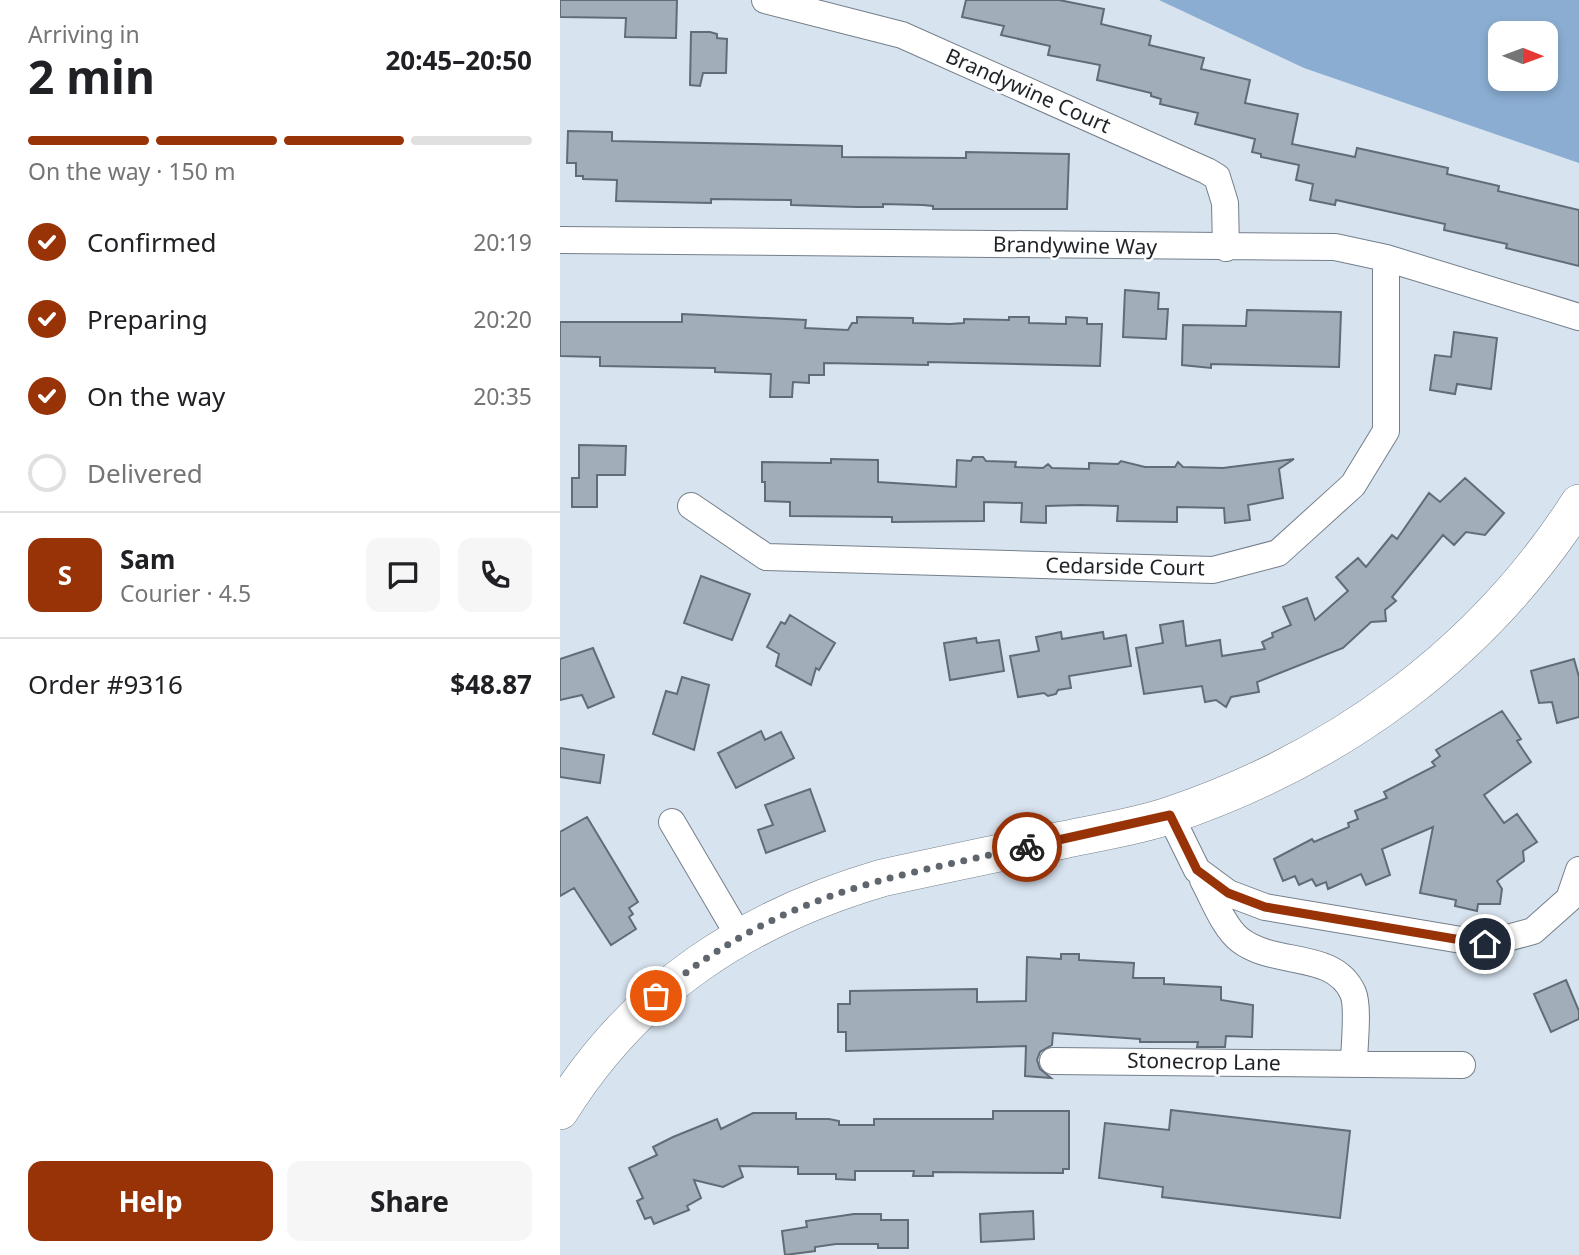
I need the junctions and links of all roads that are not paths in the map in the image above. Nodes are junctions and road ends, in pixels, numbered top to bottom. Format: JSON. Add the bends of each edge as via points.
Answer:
{"nodes":[{"id":1,"x":765,"y":0,"type":"edge"},
{"id":2,"x":560,"y":240,"type":"edge"},
{"id":3,"x":1226,"y":248,"type":"junction"},
{"id":4,"x":1386,"y":258,"type":"junction"},
{"id":5,"x":1579,"y":317,"type":"edge"},
{"id":6,"x":1579,"y":503,"type":"edge"},
{"id":7,"x":691,"y":506,"type":"dead end"},
{"id":8,"x":1170,"y":815,"type":"junction"},
{"id":9,"x":672,"y":822,"type":"dead end"},
{"id":10,"x":1197,"y":870,"type":"junction"},
{"id":11,"x":1579,"y":870,"type":"edge"},
{"id":12,"x":739,"y":936,"type":"junction"},
{"id":13,"x":1053,"y":1061,"type":"dead end"},
{"id":14,"x":1354,"y":1064,"type":"junction"},
{"id":15,"x":1462,"y":1065,"type":"dead end"},
{"id":16,"x":560,"y":1111,"type":"edge"}],
"edges":[{"from":1,"to":3,"type":"street","name":"Brandywine Court","via":[[902,35],[1207,171],[1217,177],[1225,203]]},
{"from":2,"to":3,"type":"street","name":"Brandywine Way"},
{"from":3,"to":4,"type":"street","name":"Brandywine Way","via":[[1335,247]]},
{"from":4,"to":5,"type":"street","name":"Brandywine Way"},
{"from":4,"to":7,"type":"street","name":"Cedarside Court","via":[[1386,431],[1353,485],[1279,553],[1213,570],[766,557]]},
{"from":6,"to":8,"type":"main road","via":[[1531,571],[1446,660],[1401,697],[1332,744],[1264,779]]},
{"from":8,"to":10,"type":"street"},
{"from":8,"to":12,"type":"main road","via":[[882,878],[803,904]]},
{"from":9,"to":12,"type":"street"},
{"from":10,"to":11,"type":"street","via":[[1228,893],[1265,907],[1485,944],[1532,930],[1569,899]]},
{"from":10,"to":14,"type":"street","via":[[1237,938],[1259,953],[1325,965],[1341,977],[1354,995]]},
{"from":12,"to":16,"type":"main road","via":[[656,996],[610,1042]]},
{"from":13,"to":14,"type":"street","name":"Stonecrop Lane"},
{"from":14,"to":15,"type":"street","name":"Stonecrop Lane"}]}
